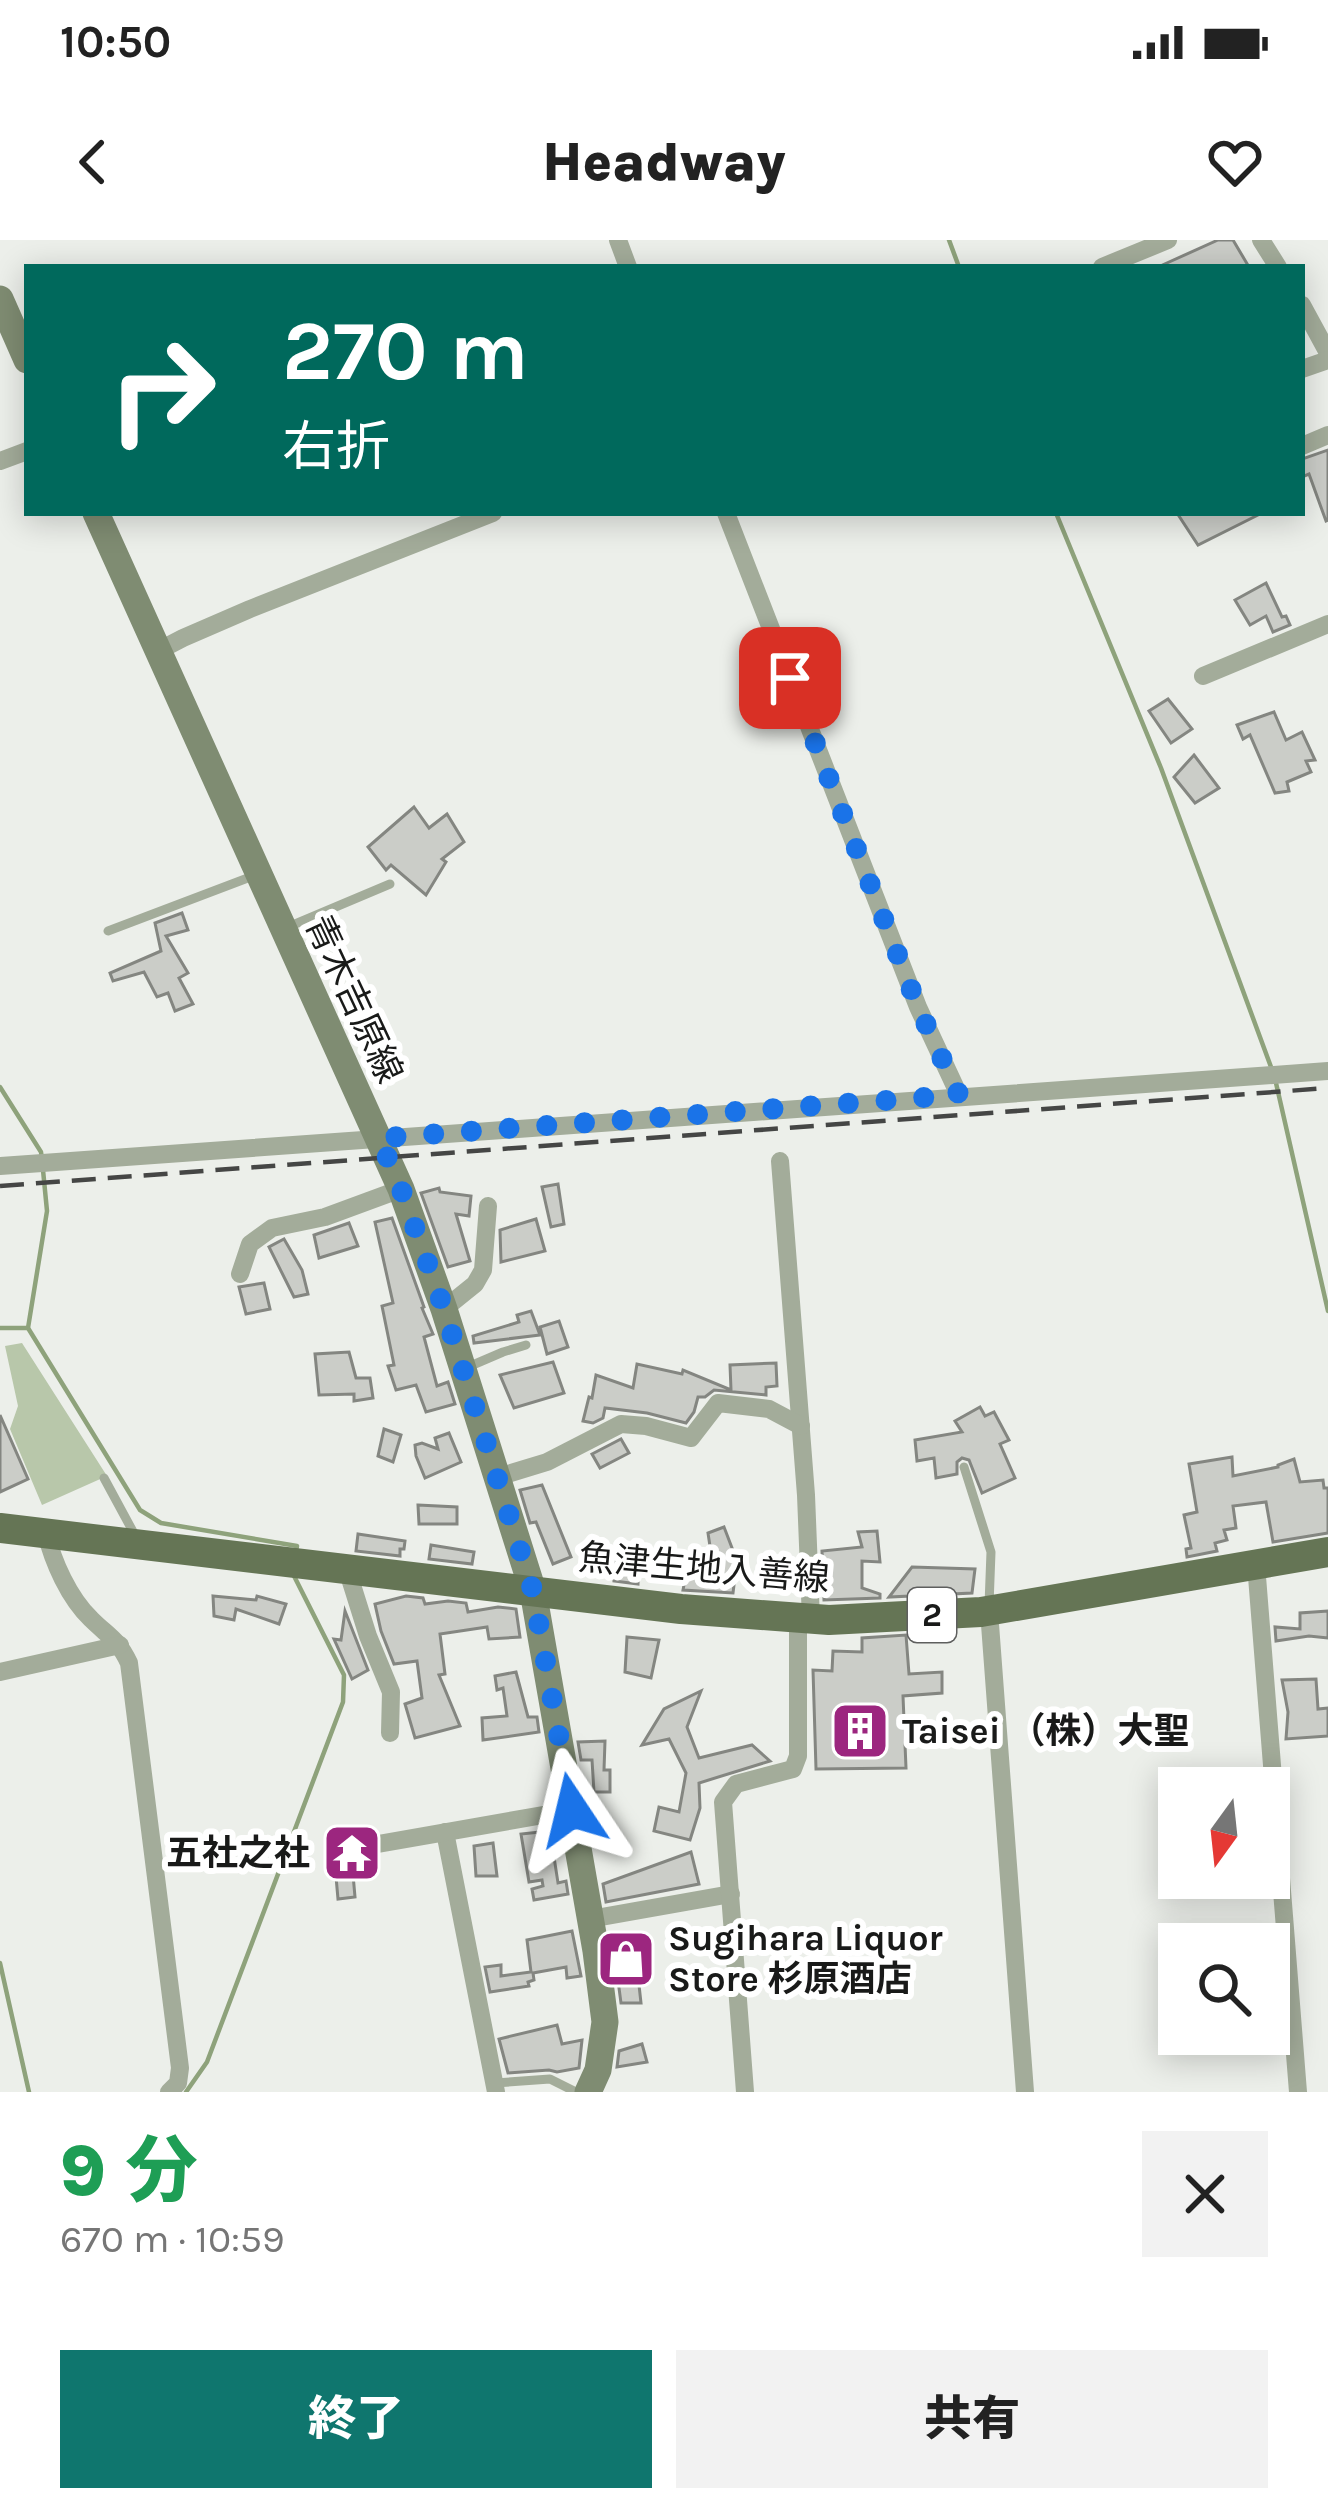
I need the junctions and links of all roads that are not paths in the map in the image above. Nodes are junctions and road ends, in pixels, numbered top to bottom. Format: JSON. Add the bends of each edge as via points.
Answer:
{"nodes":[{"id":1,"x":1168,"y":240,"type":"edge"},
{"id":2,"x":1109,"y":264,"type":"edge"},
{"id":3,"x":0,"y":299,"type":"edge"},
{"id":4,"x":1305,"y":311,"type":"edge"},
{"id":5,"x":24,"y":353,"type":"edge"},
{"id":6,"x":1328,"y":356,"type":"edge"},
{"id":7,"x":97,"y":516,"type":"edge"},
{"id":8,"x":485,"y":516,"type":"edge"},
{"id":9,"x":727,"y":516,"type":"edge"},
{"id":10,"x":1328,"y":624,"type":"edge"},
{"id":11,"x":158,"y":651,"type":"junction"},
{"id":12,"x":1203,"y":676,"type":"dead end"},
{"id":13,"x":258,"y":874,"type":"junction"},
{"id":14,"x":390,"y":884,"type":"dead end"},
{"id":15,"x":283,"y":929,"type":"junction"},
{"id":16,"x":108,"y":931,"type":"dead end"},
{"id":17,"x":1328,"y":1071,"type":"edge"},
{"id":18,"x":959,"y":1095,"type":"junction"},
{"id":19,"x":379,"y":1138,"type":"junction"},
{"id":20,"x":780,"y":1161,"type":"dead end"},
{"id":21,"x":0,"y":1166,"type":"edge"},
{"id":22,"x":401,"y":1189,"type":"junction"},
{"id":23,"x":488,"y":1206,"type":"dead end"},
{"id":24,"x":240,"y":1274,"type":"dead end"},
{"id":25,"x":444,"y":1309,"type":"junction"},
{"id":26,"x":526,"y":1346,"type":"dead end"},
{"id":27,"x":463,"y":1370,"type":"junction"},
{"id":28,"x":801,"y":1426,"type":"junction"},
{"id":29,"x":964,"y":1466,"type":"dead end"},
{"id":30,"x":498,"y":1477,"type":"junction"},
{"id":31,"x":104,"y":1478,"type":"dead end"},
{"id":32,"x":0,"y":1528,"type":"edge"},
{"id":33,"x":46,"y":1533,"type":"junction"},
{"id":34,"x":140,"y":1544,"type":"junction"},
{"id":35,"x":1328,"y":1552,"type":"edge"},
{"id":36,"x":1256,"y":1564,"type":"junction"},
{"id":37,"x":347,"y":1569,"type":"junction"},
{"id":38,"x":533,"y":1591,"type":"junction"},
{"id":39,"x":988,"y":1611,"type":"junction"},
{"id":40,"x":805,"y":1620,"type":"junction"},
{"id":41,"x":120,"y":1645,"type":"junction"},
{"id":42,"x":0,"y":1672,"type":"edge"},
{"id":43,"x":390,"y":1733,"type":"dead end"},
{"id":44,"x":572,"y":1810,"type":"junction"},
{"id":45,"x":445,"y":1832,"type":"junction"},
{"id":46,"x":378,"y":1844,"type":"dead end"},
{"id":47,"x":731,"y":1894,"type":"junction"},
{"id":48,"x":590,"y":1919,"type":"junction"},
{"id":49,"x":495,"y":2088,"type":"edge"},
{"id":50,"x":169,"y":2092,"type":"edge"},
{"id":51,"x":576,"y":2092,"type":"edge"},
{"id":52,"x":588,"y":2092,"type":"edge"},
{"id":53,"x":745,"y":2092,"type":"edge"},
{"id":54,"x":1025,"y":2092,"type":"edge"},
{"id":55,"x":1298,"y":2092,"type":"edge"}],
"edges":[{"from":1,"to":2,"type":"street"},
{"from":3,"to":5,"type":"main road"},
{"from":4,"to":6,"type":"street"},
{"from":7,"to":11,"type":"main road","name":"青木吉原線"},
{"from":8,"to":11,"type":"street"},
{"from":9,"to":18,"type":"street"},
{"from":10,"to":12,"type":"street"},
{"from":11,"to":13,"type":"main road","name":"青木吉原線"},
{"from":13,"to":15,"type":"main road","name":"青木吉原線"},
{"from":13,"to":16,"type":"lane"},
{"from":14,"to":15,"type":"lane"},
{"from":15,"to":19,"type":"main road","name":"青木吉原線"},
{"from":17,"to":18,"type":"street"},
{"from":18,"to":19,"type":"street"},
{"from":19,"to":21,"type":"street"},
{"from":19,"to":22,"type":"main road","name":"青木吉原線"},
{"from":20,"to":28,"type":"street"},
{"from":22,"to":24,"type":"street","via":[[272,1228],[250,1244]]},
{"from":22,"to":25,"type":"main road","name":"青木吉原線"},
{"from":23,"to":25,"type":"street","via":[[483,1270]]},
{"from":25,"to":27,"type":"main road","name":"青木吉原線"},
{"from":26,"to":27,"type":"lane"},
{"from":27,"to":30,"type":"main road","name":"青木吉原線"},
{"from":28,"to":30,"type":"street","via":[[770,1409],[718,1403],[692,1438],[621,1424]]},
{"from":28,"to":40,"type":"street"},
{"from":29,"to":39,"type":"lane","via":[[991,1552]]},
{"from":30,"to":38,"type":"main road","name":"青木吉原線"},
{"from":31,"to":34,"type":"lane"},
{"from":32,"to":33,"type":"main road","name":"魚津生地入善線","number":"2"},
{"from":33,"to":34,"type":"main road","name":"魚津生地入善線","number":"2"},
{"from":33,"to":41,"type":"street","via":[[70,1591]]},
{"from":34,"to":37,"type":"main road","name":"魚津生地入善線","number":"2"},
{"from":35,"to":36,"type":"main road","name":"魚津生地入善線","number":"2"},
{"from":36,"to":39,"type":"main road","name":"魚津生地入善線","number":"2"},
{"from":36,"to":55,"type":"street"},
{"from":37,"to":38,"type":"main road","name":"魚津生地入善線","number":"2"},
{"from":37,"to":43,"type":"street","via":[[391,1692]]},
{"from":38,"to":40,"type":"main road","name":"魚津生地入善線","number":"2"},
{"from":38,"to":44,"type":"main road","name":"青木吉原線"},
{"from":39,"to":40,"type":"main road","name":"魚津生地入善線","number":"2"},
{"from":39,"to":54,"type":"street"},
{"from":40,"to":47,"type":"street","via":[[793,1769],[736,1784],[723,1802]]},
{"from":41,"to":42,"type":"street"},
{"from":41,"to":50,"type":"street","via":[[134,1688],[180,2068]]},
{"from":44,"to":45,"type":"street"},
{"from":44,"to":48,"type":"main road","name":"青木吉原線"},
{"from":45,"to":46,"type":"street"},
{"from":45,"to":49,"type":"street"},
{"from":47,"to":48,"type":"street"},
{"from":47,"to":53,"type":"street"},
{"from":48,"to":52,"type":"main road","name":"青木吉原線","via":[[605,2022]]},
{"from":49,"to":51,"type":"lane","via":[[550,2079]]}]}
